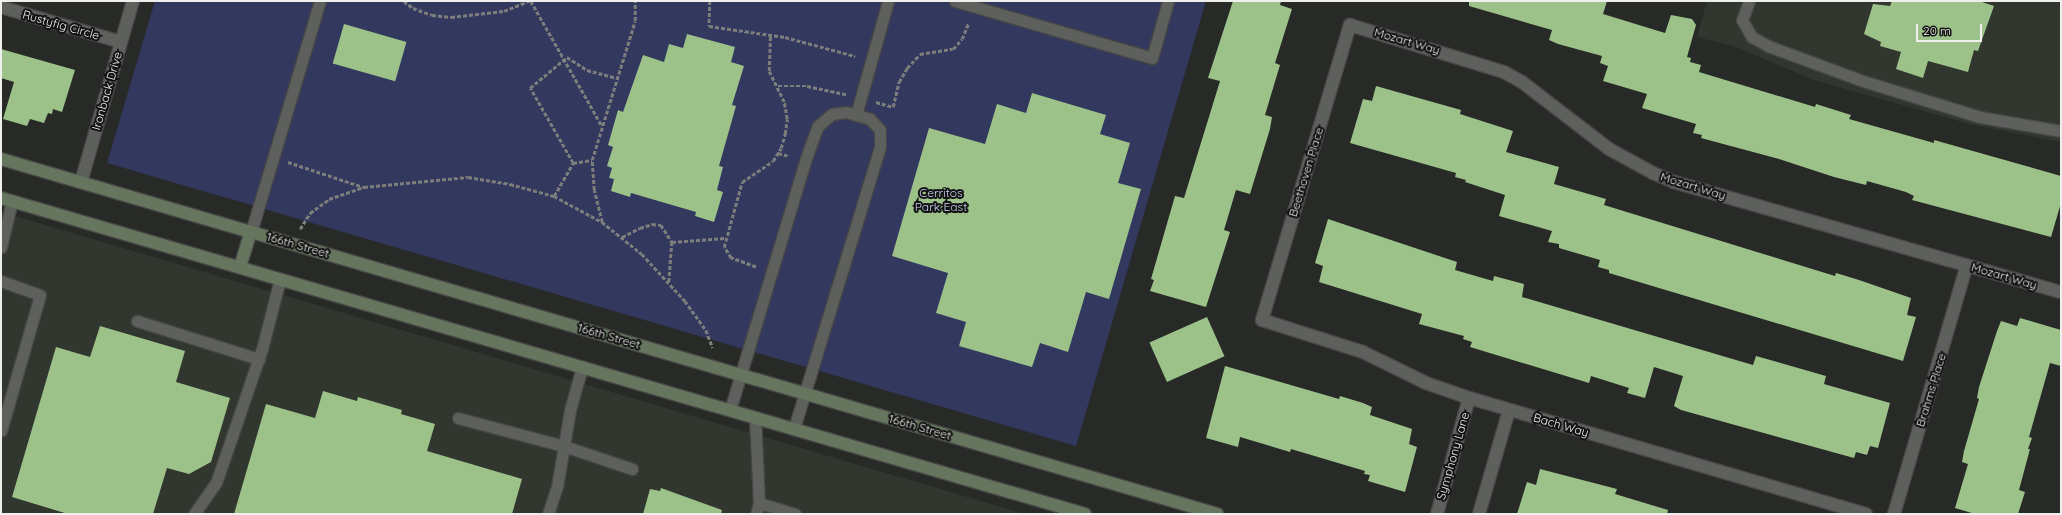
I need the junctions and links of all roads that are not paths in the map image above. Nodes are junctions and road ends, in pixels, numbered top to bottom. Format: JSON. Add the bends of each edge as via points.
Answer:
{"nodes":[{"id":1,"x":133,"y":1,"type":"edge"},
{"id":2,"x":320,"y":1,"type":"edge"},
{"id":3,"x":888,"y":1,"type":"edge"},
{"id":4,"x":955,"y":1,"type":"edge"},
{"id":5,"x":1168,"y":1,"type":"edge"},
{"id":6,"x":1749,"y":1,"type":"edge"},
{"id":7,"x":1,"y":7,"type":"edge"},
{"id":8,"x":1350,"y":25,"type":"joint"},
{"id":9,"x":121,"y":42,"type":"junction"},
{"id":10,"x":856,"y":115,"type":"junction"},
{"id":11,"x":2061,"y":131,"type":"edge"},
{"id":12,"x":1,"y":159,"type":"edge"},
{"id":13,"x":81,"y":182,"type":"junction"},
{"id":14,"x":6,"y":199,"type":"edge"},
{"id":15,"x":251,"y":232,"type":"junction"},
{"id":16,"x":1,"y":247,"type":"edge"},
{"id":17,"x":1967,"y":265,"type":"junction"},
{"id":18,"x":240,"y":268,"type":"junction"},
{"id":19,"x":280,"y":279,"type":"junction"},
{"id":20,"x":1,"y":281,"type":"edge"},
{"id":21,"x":2061,"y":292,"type":"edge"},
{"id":22,"x":1262,"y":320,"type":"joint"},
{"id":23,"x":137,"y":321,"type":"dead end"},
{"id":24,"x":259,"y":359,"type":"junction"},
{"id":25,"x":582,"y":368,"type":"junction"},
{"id":26,"x":741,"y":375,"type":"junction"},
{"id":27,"x":805,"y":394,"type":"junction"},
{"id":28,"x":1469,"y":398,"type":"junction"},
{"id":29,"x":730,"y":410,"type":"junction"},
{"id":30,"x":1509,"y":410,"type":"junction"},
{"id":31,"x":458,"y":418,"type":"dead end"},
{"id":32,"x":754,"y":418,"type":"junction"},
{"id":33,"x":794,"y":429,"type":"junction"},
{"id":34,"x":1,"y":431,"type":"edge"},
{"id":35,"x":564,"y":446,"type":"junction"},
{"id":36,"x":632,"y":469,"type":"dead end"},
{"id":37,"x":757,"y":509,"type":"edge"},
{"id":38,"x":194,"y":514,"type":"edge"},
{"id":39,"x":548,"y":514,"type":"edge"},
{"id":40,"x":795,"y":514,"type":"edge"},
{"id":41,"x":1085,"y":514,"type":"edge"},
{"id":42,"x":1217,"y":514,"type":"edge"},
{"id":43,"x":1437,"y":514,"type":"edge"},
{"id":44,"x":1479,"y":514,"type":"edge"},
{"id":45,"x":1866,"y":514,"type":"edge"},
{"id":46,"x":1894,"y":514,"type":"edge"}],
"edges":[{"from":1,"to":9,"type":"street","name":"Ironback Drive"},
{"from":2,"to":15,"type":"lane"},
{"from":3,"to":10,"type":"lane"},
{"from":4,"to":5,"type":"lane","via":[[1152,58]]},
{"from":6,"to":11,"type":"lane","via":[[1742,20],[1752,37],[1768,46],[1863,81],[1980,117]]},
{"from":7,"to":9,"type":"street","name":"Rustyfig Circle"},
{"from":8,"to":17,"type":"street","name":"Mozart Way","via":[[1504,72],[1522,82],[1609,149],[1652,174]]},
{"from":8,"to":22,"type":"street","name":"Beethoven Place"},
{"from":9,"to":13,"type":"street","name":"Ironback Drive"},
{"from":10,"to":26,"type":"lane","via":[[846,112],[832,114],[818,126]]},
{"from":10,"to":27,"type":"lane","via":[[870,119],[880,130],[880,147]]},
{"from":12,"to":13,"type":"street","name":"166th Street"},
{"from":13,"to":15,"type":"street","name":"166th Street"},
{"from":14,"to":16,"type":"lane"},
{"from":14,"to":18,"type":"street"},
{"from":15,"to":18,"type":"street"},
{"from":15,"to":26,"type":"street","name":"166th Street"},
{"from":17,"to":21,"type":"street","name":"Mozart Way"},
{"from":17,"to":46,"type":"street","name":"Brahms Place"},
{"from":18,"to":19,"type":"street"},
{"from":19,"to":24,"type":"lane"},
{"from":19,"to":25,"type":"street"},
{"from":20,"to":34,"type":"lane","via":[[40,295]]},
{"from":22,"to":28,"type":"street","name":"Bach Way","via":[[1363,352],[1426,383]]},
{"from":23,"to":24,"type":"lane"},
{"from":24,"to":38,"type":"lane","via":[[216,483]]},
{"from":25,"to":29,"type":"street"},
{"from":25,"to":35,"type":"lane","via":[[570,410]]},
{"from":26,"to":27,"type":"street","name":"166th Street"},
{"from":26,"to":29,"type":"lane"},
{"from":27,"to":33,"type":"lane"},
{"from":27,"to":42,"type":"street","name":"166th Street"},
{"from":28,"to":30,"type":"street","name":"Bach Way"},
{"from":28,"to":43,"type":"street","name":"Symphony Lane"},
{"from":29,"to":32,"type":"street"},
{"from":30,"to":44,"type":"street"},
{"from":30,"to":45,"type":"street","name":"Bach Way"},
{"from":31,"to":35,"type":"lane"},
{"from":32,"to":33,"type":"street"},
{"from":32,"to":37,"type":"lane"},
{"from":33,"to":41,"type":"street"},
{"from":35,"to":36,"type":"lane","via":[[574,452]]},
{"from":35,"to":39,"type":"lane","via":[[557,487]]},
{"from":37,"to":40,"type":"lane"}]}
